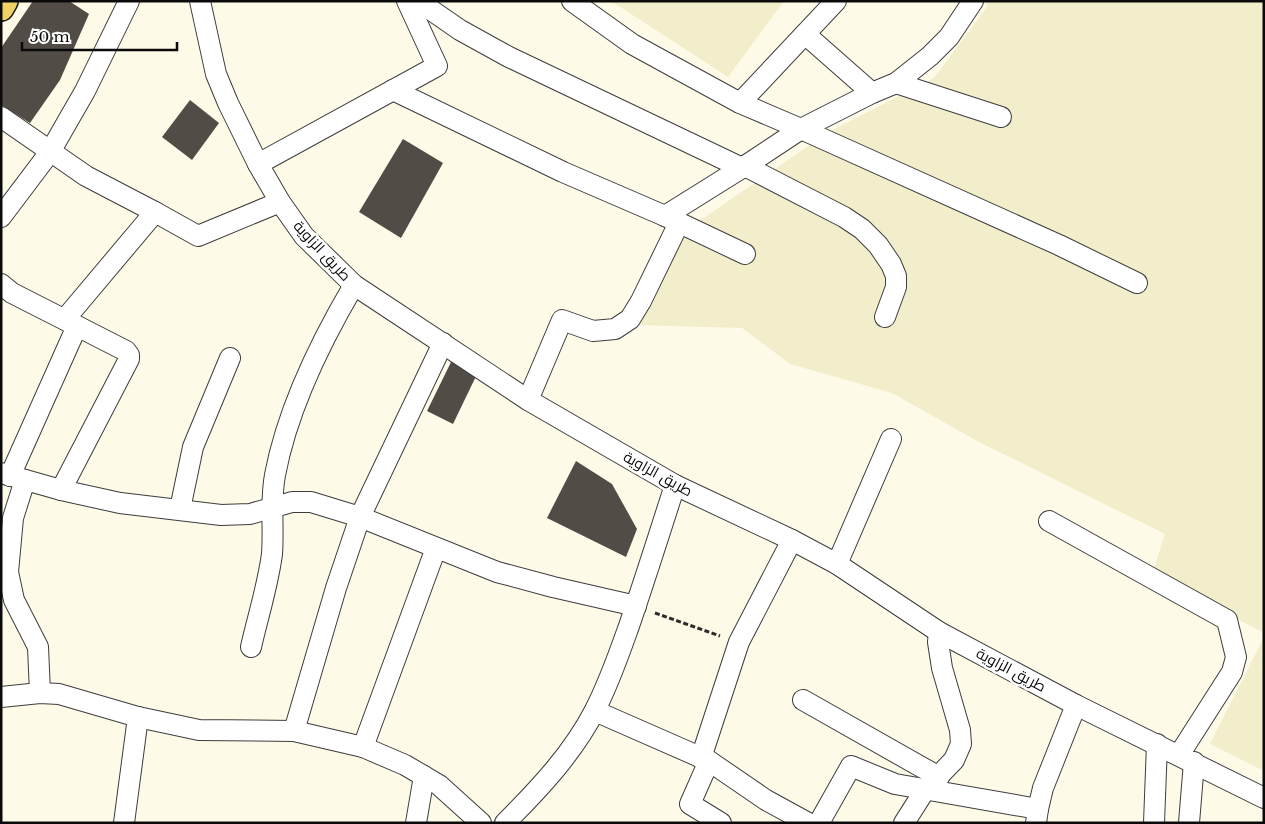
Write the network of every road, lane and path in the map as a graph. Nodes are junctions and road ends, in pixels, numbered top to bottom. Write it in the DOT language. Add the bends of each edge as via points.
graph roads {
  1 [pos="5,1"];
  2 [pos="200,1"];
  3 [pos="407,1"];
  4 [pos="418,1"];
  5 [pos="572,1"];
  6 [pos="836,1"];
  7 [pos="973,1"];
  8 [pos="123,4"];
  9 [pos="1,8"];
  10 [pos="806,34"];
  11 [pos="896,83"];
  12 [pos="393,90"];
  13 [pos="872,93"];
  14 [pos="740,103"];
  15 [pos="1,117"];
  16 [pos="1001,117"];
  17 [pos="801,129"];
  18 [pos="50,152"];
  19 [pos="258,164"];
  20 [pos="744,167"];
  21 [pos="280,202"];
  22 [pos="155,212"];
  23 [pos="1,217"];
  24 [pos="672,220"];
  25 [pos="745,254"];
  26 [pos="1137,283"];
  27 [pos="1,284"];
  28 [pos="354,286"];
  29 [pos="884,318"];
  30 [pos="71,322"];
  31 [pos="443,344"];
  32 [pos="230,358"];
  33 [pos="528,400"];
  34 [pos="891,439"];
  35 [pos="12,476"];
  36 [pos="675,485"];
  37 [pos="61,490"];
  38 [pos="180,509"];
  39 [pos="271,509"];
  40 [pos="360,517"];
  41 [pos="1048,521"];
  42 [pos="792,540"];
  43 [pos="436,548"];
  44 [pos="837,564"];
  45 [pos="636,606"];
  46 [pos="939,632"];
  47 [pos="739,642"];
  48 [pos="250,647"];
  49 [pos="40,694"];
  50 [pos="1,697"];
  51 [pos="803,700"];
  52 [pos="1076,705"];
  53 [pos="594,711"];
  54 [pos="138,717"];
  55 [pos="294,731"];
  56 [pos="1157,744"];
  57 [pos="364,747"];
  58 [pos="1186,758"];
  59 [pos="705,759"];
  60 [pos="424,776"];
  61 [pos="932,784"];
  62 [pos="1264,798"];
  63 [pos="1037,816"];
  64 [pos="124,823"];
  65 [pos="416,823"];
  66 [pos="481,823"];
  67 [pos="506,823"];
  68 [pos="721,823"];
  69 [pos="808,823"];
  70 [pos="820,823"];
  71 [pos="904,823"];
  72 [pos="1154,823"];
  73 [pos="1189,823"];
  1 -- 9 [label="main road"];
  2 -- 19 [label="street, طريق الزاوية" via="216,74"];
  3 -- 12 [label="street" via="437,66"];
  4 -- 20 [label="street" via="460,30 509,57"];
  5 -- 14 [label="street" via="632,44"];
  6 -- 10 [label="street"];
  7 -- 11 [label="street" via="949,37"];
  8 -- 18 [label="street" via="85,91"];
  10 -- 13 [label="street"];
  10 -- 14 [label="street"];
  11 -- 13 [label="street"];
  11 -- 16 [label="street"];
  12 -- 19 [label="street"];
  12 -- 24 [label="street" via="563,172"];
  13 -- 17 [label="street"];
  14 -- 17 [label="street"];
  15 -- 18 [label="street"];
  17 -- 20 [label="street"];
  17 -- 26 [label="street"];
  18 -- 22 [label="street" via="86,176"];
  18 -- 23 [label="street"];
  19 -- 21 [label="street, طريق الزاوية"];
  20 -- 24 [label="street"];
  20 -- 29 [label="street" via="844,217 878,245 896,276 896,287"];
  21 -- 22 [label="street" via="198,236"];
  21 -- 28 [label="street, طريق الزاوية" via="304,236"];
  22 -- 30 [label="street"];
  24 -- 25 [label="street"];
  24 -- 33 [label="street" via="641,301 630,319 615,329 593,331 562,320"];
  27 -- 30 [label="street" via="12,293"];
  28 -- 31 [label="street, طريق الزاوية"];
  28 -- 39 [label="street" via="328,330 292,416 278,462"];
  30 -- 35 [label="street"];
  30 -- 37 [label="street" via="126,351 129,359"];
  31 -- 33 [label="street, طريق الزاوية"];
  31 -- 40 [label="street"];
  32 -- 38 [label="street" via="194,447"];
  33 -- 36 [label="street, طريق الزاوية"];
  34 -- 44 [label="street"];
  35 -- 37 [label="street"];
  35 -- 49 [label="street" via="13,518 8,572 14,600 38,647"];
  36 -- 42 [label="street, طريق الزاوية"];
  36 -- 45 [label="street"];
  37 -- 38 [label="street" via="120,503"];
  38 -- 39 [label="street" via="221,515"];
  39 -- 40 [label="street" via="292,502 311,502"];
  39 -- 48 [label="street" via="272,556"];
  40 -- 43 [label="street"];
  40 -- 55 [label="street"];
  41 -- 58 [label="street" via="1227,620 1236,657 1232,672"];
  42 -- 44 [label="street, طريق الزاوية"];
  42 -- 47 [label="street"];
  43 -- 45 [label="street" via="497,572"];
  43 -- 57 [label="street"];
  44 -- 46 [label="street, طريق الزاوية"];
  45 -- 47 [label="path"];
  45 -- 53 [label="street" via="611,678"];
  46 -- 52 [label="street, طريق الزاوية"];
  46 -- 61 [label="street" via="942,668 961,744 954,760"];
  47 -- 59 [label="street"];
  49 -- 50 [label="street"];
  49 -- 54 [label="street" via="59,694"];
  51 -- 61 [label="street"];
  52 -- 56 [label="street, طريق الزاوية"];
  52 -- 63 [label="street" via="1044,788"];
  53 -- 59 [label="street"];
  53 -- 67 [label="street" via="552,772"];
  54 -- 55 [label="street" via="199,730"];
  54 -- 64 [label="street"];
  55 -- 57 [label="street"];
  56 -- 58 [label="street, طريق الزاوية"];
  56 -- 72 [label="street"];
  57 -- 60 [label="street"];
  58 -- 62 [label="street, طريق الزاوية"];
  58 -- 73 [label="street"];
  59 -- 68 [label="street" via="690,804"];
  59 -- 69 [label="street" via="766,800"];
  60 -- 65 [label="street"];
  60 -- 66 [label="street" via="453,796"];
  61 -- 63 [label="street"];
  61 -- 70 [label="street" via="895,784 851,766"];
  61 -- 71 [label="street"];
}
